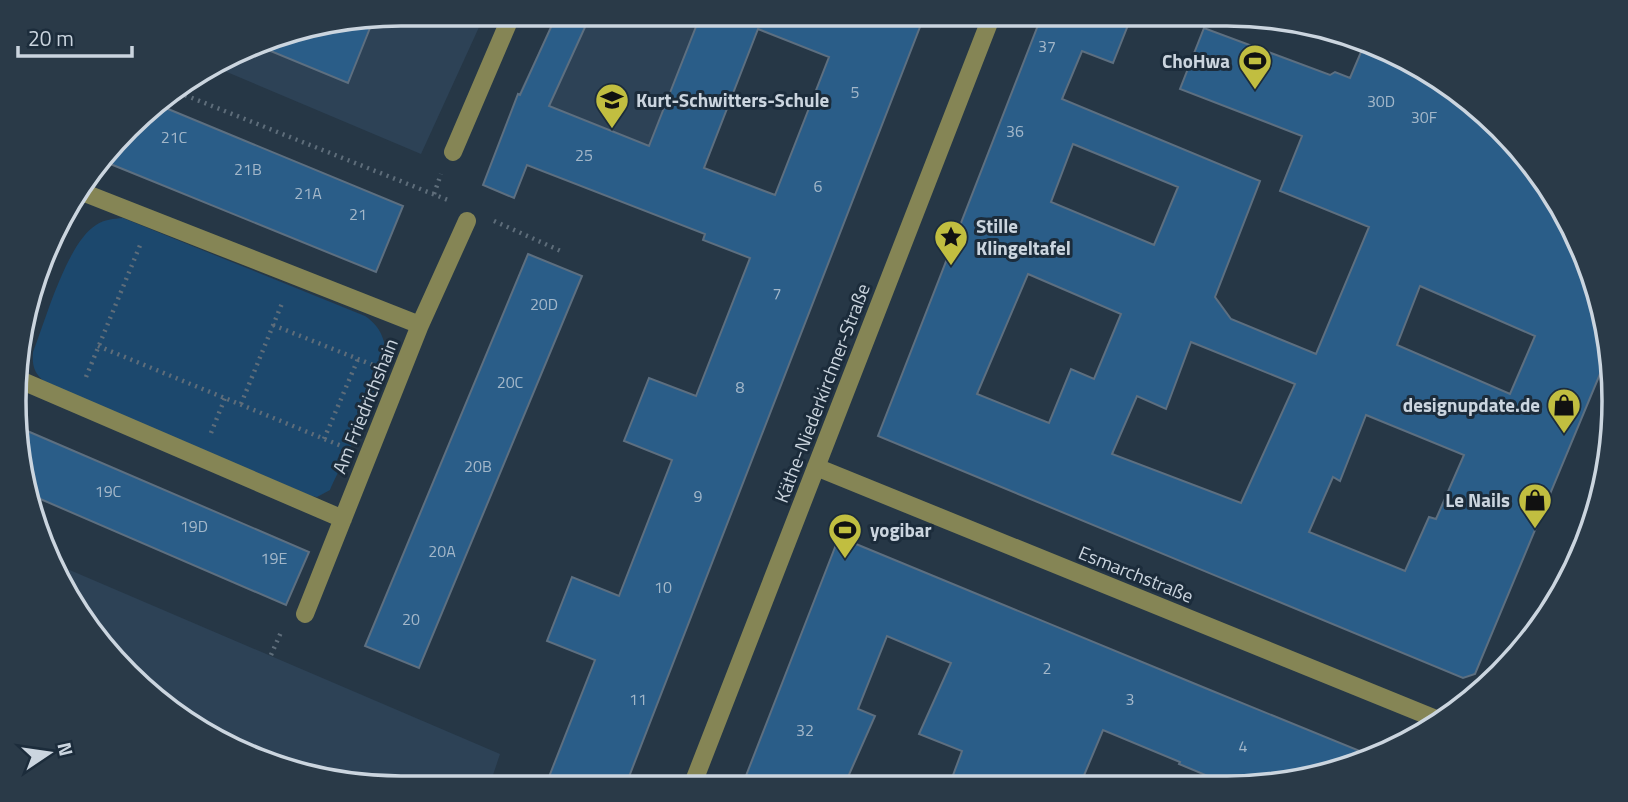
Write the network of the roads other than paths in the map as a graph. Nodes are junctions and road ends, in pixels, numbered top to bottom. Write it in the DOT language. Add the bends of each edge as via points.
graph roads {
  1 [pos="507,26"];
  2 [pos="988,26"];
  3 [pos="453,152"];
  4 [pos="88,194"];
  5 [pos="467,221"];
  6 [pos="420,325"];
  7 [pos="27,383"];
  8 [pos="816,467"];
  9 [pos="343,519"];
  10 [pos="305,614"];
  11 [pos="1430,716"];
  12 [pos="696,776"];
  1 -- 3 [label="street"];
  2 -- 8 [label="street, Käthe-Niederkirchner-Straße"];
  4 -- 6 [label="street, Am Friedrichshain"];
  5 -- 6 [label="street"];
  6 -- 9 [label="street, Am Friedrichshain"];
  7 -- 9 [label="street"];
  8 -- 11 [label="street, Esmarchstraße"];
  8 -- 12 [label="street, Käthe-Niederkirchner-Straße"];
  9 -- 10 [label="street, Am Friedrichshain"];
}
